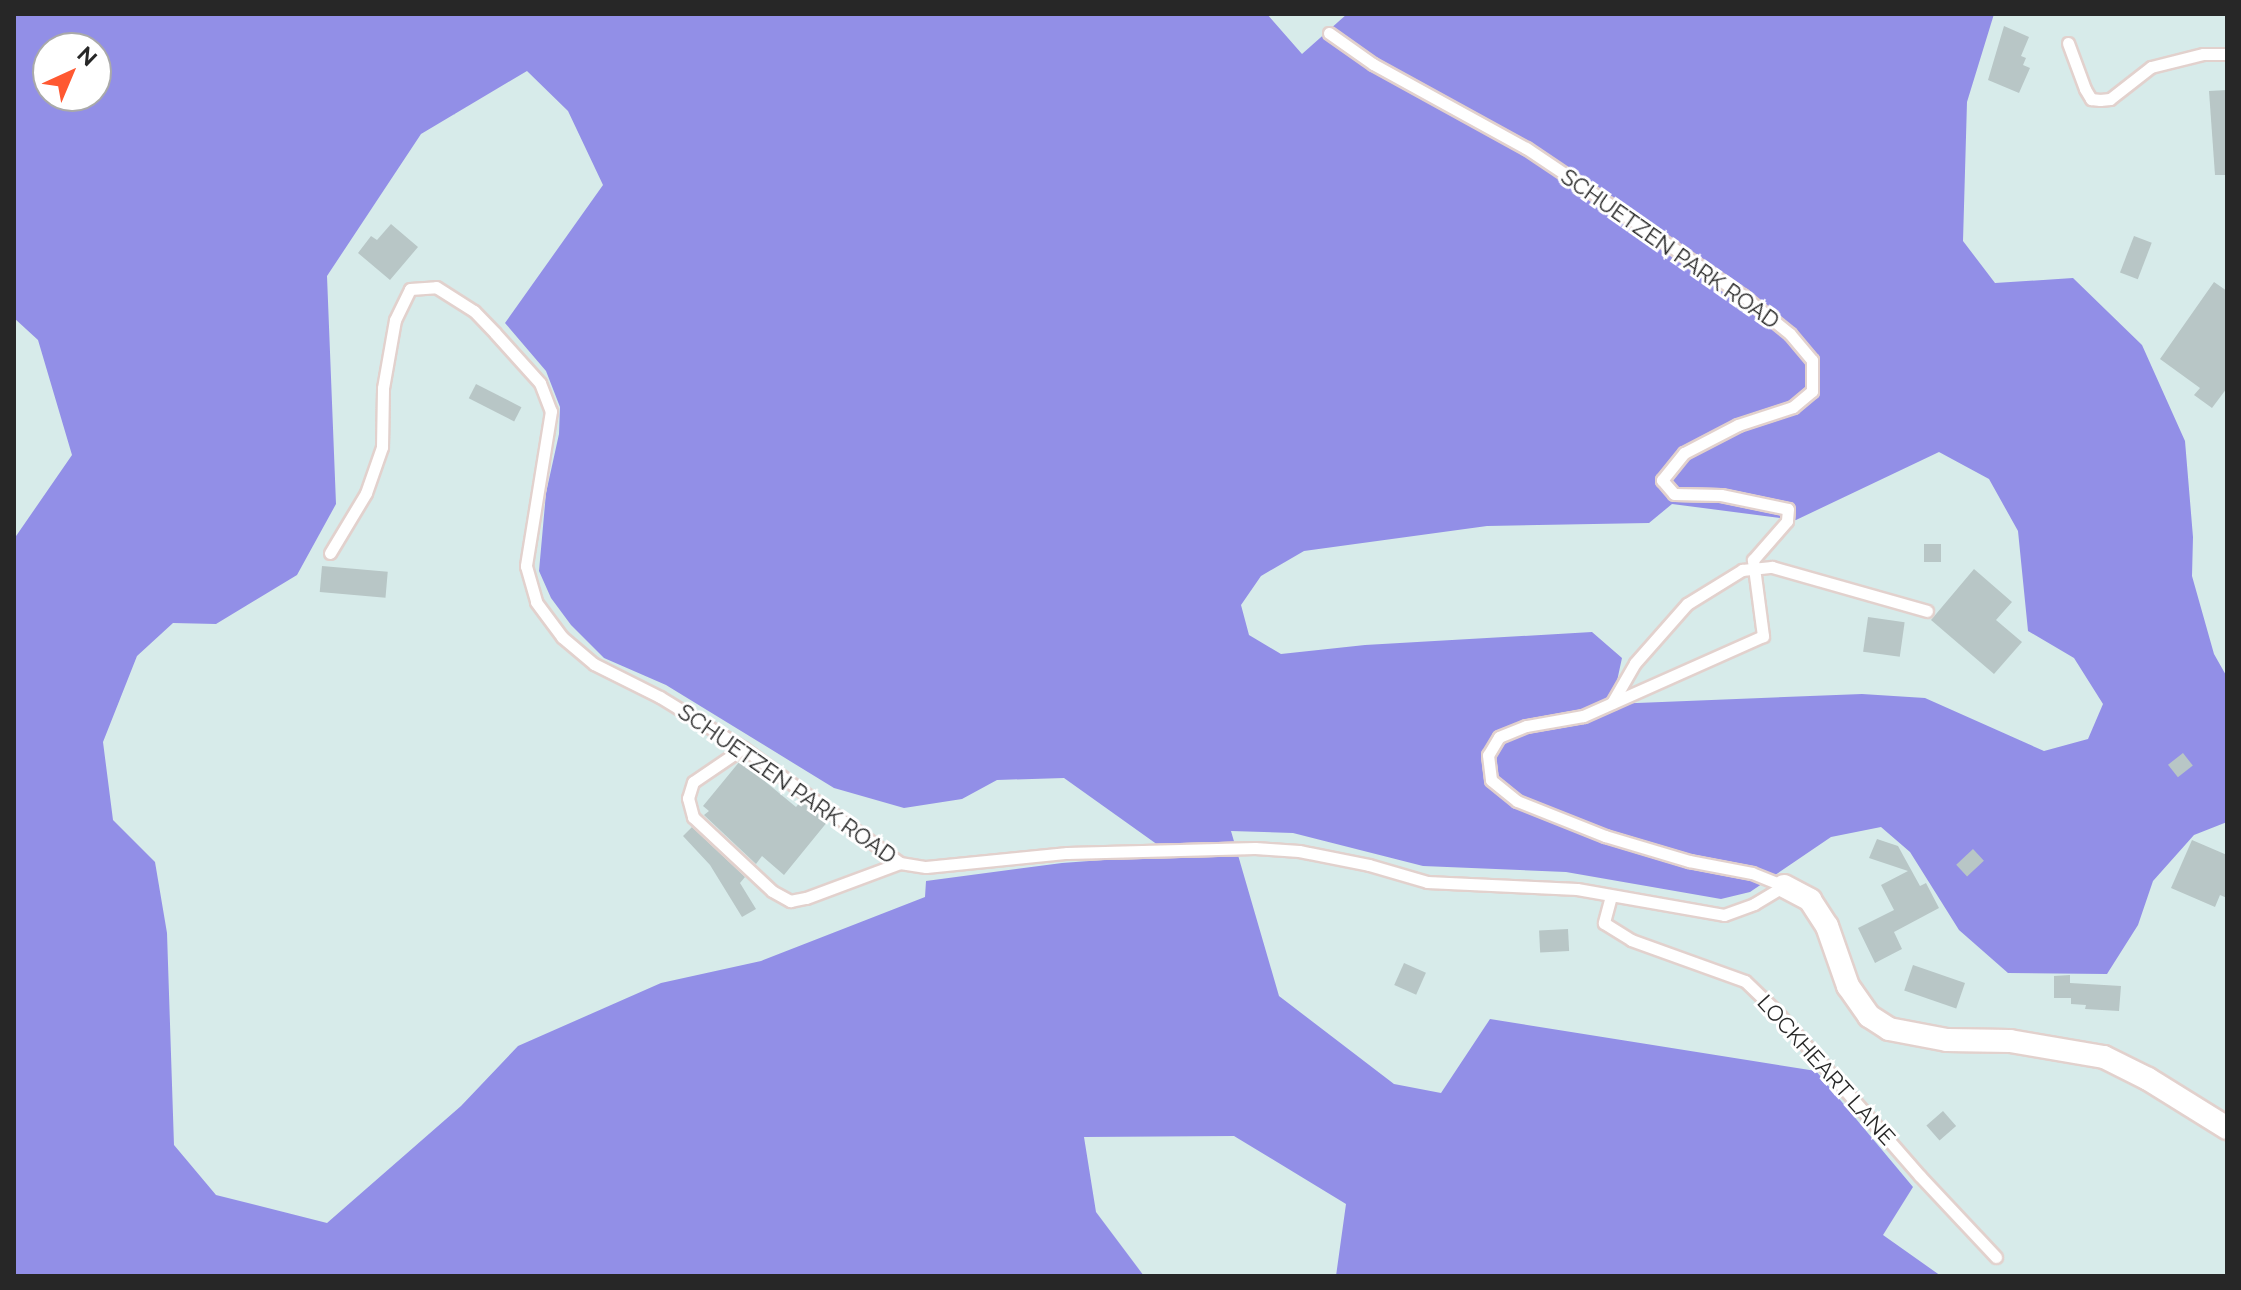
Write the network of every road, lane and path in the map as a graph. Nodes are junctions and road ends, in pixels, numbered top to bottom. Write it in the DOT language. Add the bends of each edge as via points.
graph roads {
  1 [pos="1329,33"];
  2 [pos="2068,43"];
  3 [pos="2227,54"];
  4 [pos="330,553"];
  5 [pos="1753,568"];
  6 [pos="1927,611"];
  7 [pos="1612,704"];
  8 [pos="743,748"];
  9 [pos="900,863"];
  10 [pos="1784,886"];
  11 [pos="1611,896"];
  12 [pos="2227,1128"];
  13 [pos="1996,1257"];
  1 -- 5 [label="lane, SCHUETZEN PARK ROAD" via="1587,189 1742,295 1790,334 1812,360 1812,391 1793,407 1738,425 1684,453 1662,480 1674,494 1721,495 1788,509 1787,521 1760,549"];
  2 -- 3 [label="lane" via="2085,89 2091,99 2100,100 2110,99 2151,67 2203,54"];
  4 -- 8 [label="lane, SCHUETZEN PARK ROAD" via="366,493 382,447 383,388 395,320 410,289 436,287 474,311 495,333 540,383 551,411 526,566 536,602 562,637 594,664"];
  5 -- 6 [label="lane" via="1772,567"];
  5 -- 7 [label="lane" via="1687,604 1635,663"];
  5 -- 7 [label="lane" via="1763,636"];
  7 -- 10 [label="lane" via="1499,737 1488,755 1491,780 1517,801 1581,827"];
  8 -- 9 [label="lane, SCHUETZEN PARK ROAD"];
  8 -- 9 [label="lane" via="693,782 688,798 693,817 772,891 790,901 806,898"];
  9 -- 11 [label="lane, SCHUETZEN PARK ROAD" via="926,867 1067,853 1255,848 1341,860 1427,882 1577,889"];
  10 -- 11 [label="lane, SCHUETZEN PARK ROAD" via="1724,915"];
  10 -- 12 [label="street" via="1810,900 1827,926 1848,986 1869,1016 1889,1029 1947,1040 2023,1042 2104,1057"];
  11 -- 13 [label="lane, LOCKHEART LANE" via="1604,923 1631,940 1745,981"];
}
